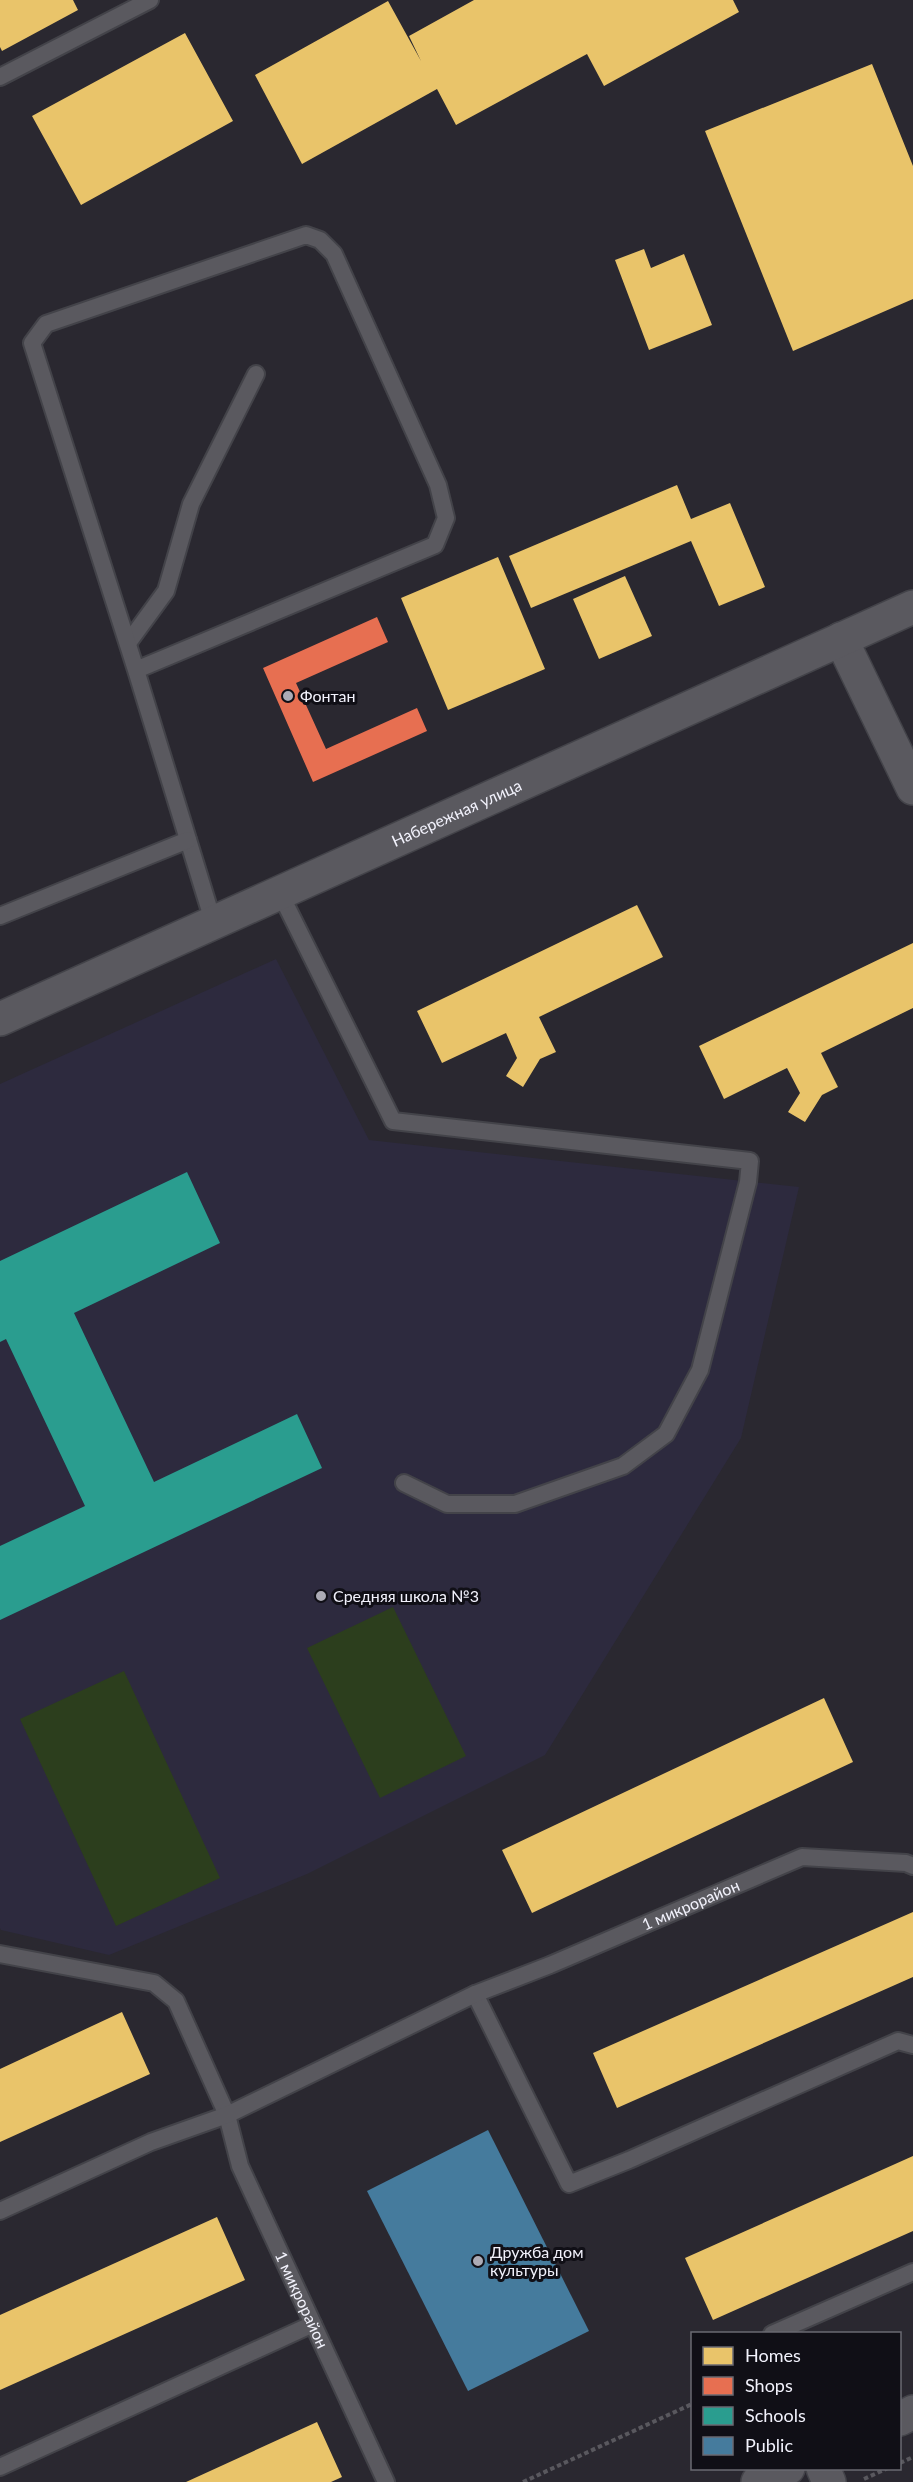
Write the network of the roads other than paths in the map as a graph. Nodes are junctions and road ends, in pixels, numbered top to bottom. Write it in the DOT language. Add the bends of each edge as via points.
graph roads {
  1 [pos="150,0"];
  2 [pos="124,6"];
  3 [pos="0,77"];
  4 [pos="256,374"];
  5 [pos="913,607"];
  6 [pos="841,639"];
  7 [pos="128,643"];
  8 [pos="136,670"];
  9 [pos="913,788"];
  10 [pos="188,840"];
  11 [pos="279,891"];
  12 [pos="0,916"];
  13 [pos="213,921"];
  14 [pos="0,1019"];
  15 [pos="404,1483"];
  16 [pos="913,1866"];
  17 [pos="0,1954"];
  18 [pos="475,1994"];
  19 [pos="913,2045"];
  20 [pos="227,2115"];
  21 [pos="0,2211"];
  22 [pos="913,2272"];
  23 [pos="313,2324"];
  24 [pos="777,2332"];
  25 [pos="0,2467"];
  26 [pos="786,2470"];
  27 [pos="386,2482"];
  28 [pos="758,2482"];
  1 -- 2 [label="lane"];
  2 -- 3 [label="lane"];
  4 -- 7 [label="lane" via="191,504 166,591"];
  5 -- 6 [label="street, Набережная улица"];
  6 -- 9 [label="street"];
  6 -- 11 [label="street, Набережная улица"];
  7 -- 8 [label="lane"];
  7 -- 8 [label="lane" via="32,344 46,324 306,235 320,240 334,254 438,485 446,518 435,545"];
  8 -- 10 [label="lane"];
  10 -- 12 [label="lane"];
  10 -- 13 [label="lane"];
  11 -- 13 [label="street, Набережная улица"];
  11 -- 15 [label="lane" via="393,1121 750,1161 700,1370 666,1434 623,1466 514,1504 447,1504"];
  13 -- 14 [label="street, Набережная улица"];
  16 -- 18 [label="lane, 1 микрорайон" via="802,1857"];
  17 -- 20 [label="lane, 1 микрорайон" via="154,1983 176,2001"];
  18 -- 19 [label="lane" via="569,2184 898,2041"];
  18 -- 20 [label="lane, 1 микрорайон"];
  20 -- 21 [label="lane, 1 микрорайон" via="151,2142"];
  20 -- 23 [label="lane, 1 микрорайон" via="240,2166"];
  22 -- 24 [label="lane"];
  23 -- 25 [label="lane"];
  23 -- 27 [label="lane, 1 микрорайон"];
  26 -- 28 [label="street"];
}
